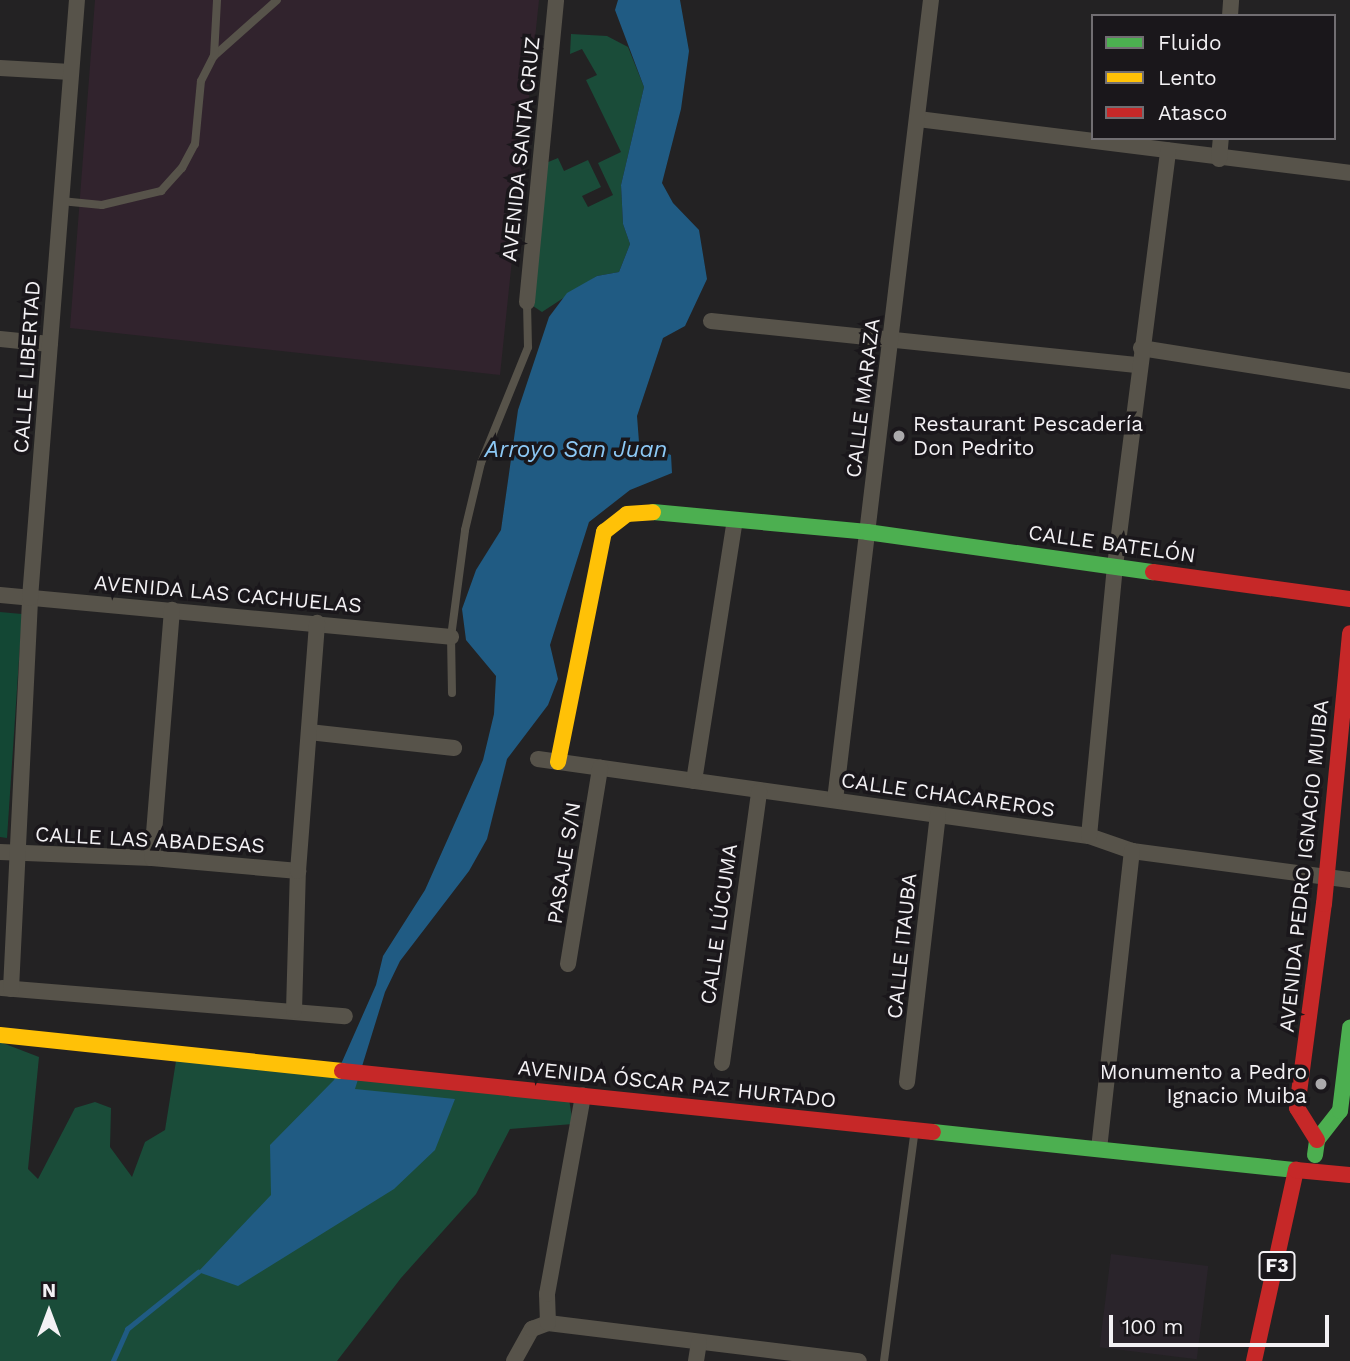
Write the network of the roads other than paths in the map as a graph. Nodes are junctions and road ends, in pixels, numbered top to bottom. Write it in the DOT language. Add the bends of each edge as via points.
graph roads {
  1 [pos="78,0"];
  2 [pos="217,0"];
  3 [pos="277,0"];
  4 [pos="556,0"];
  5 [pos="930,0"];
  6 [pos="214,56"];
  7 [pos="0,68"];
  8 [pos="71,72"];
  9 [pos="918,119"];
  10 [pos="1221,140"];
  11 [pos="1168,150"];
  12 [pos="1219,159"];
  13 [pos="1350,173"];
  14 [pos="61,201"];
  15 [pos="527,302"];
  16 [pos="711,321"];
  17 [pos="891,337"];
  18 [pos="0,339"];
  19 [pos="50,344"];
  20 [pos="1141,348"];
  21 [pos="1139,365"];
  22 [pos="1350,381"];
  23 [pos="735,520"];
  24 [pos="867,532"];
  25 [pos="1115,566"];
  26 [pos="0,595"];
  27 [pos="30,598"];
  28 [pos="1350,598"];
  29 [pos="172,610"];
  30 [pos="317,623"];
  31 [pos="1350,634"];
  32 [pos="451,637"];
  33 [pos="452,693"];
  34 [pos="309,732"];
  35 [pos="454,748"];
  36 [pos="538,759"];
  37 [pos="558,762"];
  38 [pos="600,768"];
  39 [pos="694,781"];
  40 [pos="759,792"];
  41 [pos="835,800"];
  42 [pos="938,815"];
  43 [pos="1089,836"];
  44 [pos="1132,851"];
  45 [pos="8,853"];
  46 [pos="152,858"];
  47 [pos="299,871"];
  48 [pos="1323,875"];
  49 [pos="1350,880"];
  50 [pos="568,964"];
  51 [pos="5,988"];
  52 [pos="295,1011"];
  53 [pos="345,1016"];
  54 [pos="1350,1028"];
  55 [pos="0,1035"];
  56 [pos="722,1063"];
  57 [pos="908,1082"];
  58 [pos="583,1096"];
  59 [pos="914,1129"];
  60 [pos="1317,1140"];
  61 [pos="1099,1149"];
  62 [pos="1304,1170"];
  63 [pos="1350,1175"];
  64 [pos="548,1323"];
  65 [pos="699,1342"];
  66 [pos="514,1361"];
  67 [pos="696,1361"];
  68 [pos="859,1361"];
  69 [pos="884,1361"];
  70 [pos="1254,1361"];
  1 -- 8 [label="street, CALLE LIBERTAD"];
  2 -- 6 [label="lane"];
  3 -- 6 [label="lane"];
  4 -- 15 [label="street, AVENIDA SANTA CRUZ"];
  5 -- 9 [label="street, CALLE MARAZA"];
  6 -- 14 [label="lane" via="201,81 195,144 161,191 102,205"];
  7 -- 8 [label="street"];
  8 -- 14 [label="street, CALLE LIBERTAD"];
  9 -- 11 [label="street"];
  9 -- 17 [label="street, CALLE MARAZA"];
  10 -- 12 [label="street"];
  11 -- 12 [label="street"];
  11 -- 20 [label="street"];
  12 -- 13 [label="street"];
  14 -- 19 [label="street, CALLE LIBERTAD"];
  15 -- 32 [label="lane" via="528,347 481,464 465,530"];
  16 -- 17 [label="street"];
  17 -- 21 [label="street"];
  17 -- 24 [label="street, CALLE MARAZA"];
  18 -- 19 [label="street"];
  19 -- 27 [label="street, CALLE LIBERTAD"];
  20 -- 21 [label="street"];
  20 -- 22 [label="street"];
  21 -- 25 [label="street"];
  23 -- 24 [label="main road, CALLE BATELÓN"];
  23 -- 37 [label="main road, CALLE BATELÓN" via="657,512 627,514 604,531"];
  23 -- 39 [label="street"];
  24 -- 25 [label="main road, CALLE BATELÓN"];
  24 -- 41 [label="street, CALLE MARAZA"];
  25 -- 28 [label="main road, CALLE BATELÓN"];
  25 -- 43 [label="street"];
  26 -- 27 [label="street, AVENIDA LAS CACHUELAS"];
  27 -- 29 [label="street, AVENIDA LAS CACHUELAS"];
  27 -- 45 [label="street, CALLE LIBERTAD"];
  29 -- 30 [label="street, AVENIDA LAS CACHUELAS"];
  29 -- 46 [label="street"];
  30 -- 32 [label="street, AVENIDA LAS CACHUELAS"];
  30 -- 34 [label="street"];
  31 -- 48 [label="main road, AVENIDA PEDRO IGNACIO MUIBA"];
  32 -- 33 [label="lane"];
  34 -- 35 [label="street"];
  34 -- 47 [label="street"];
  36 -- 37 [label="street, CALLE CHACAREROS"];
  37 -- 38 [label="street, CALLE CHACAREROS"];
  38 -- 39 [label="street, CALLE CHACAREROS"];
  38 -- 50 [label="street, PASAJE S/N"];
  39 -- 40 [label="street, CALLE CHACAREROS"];
  40 -- 41 [label="street, CALLE CHACAREROS"];
  40 -- 56 [label="street, CALLE LÚCUMA"];
  41 -- 42 [label="street, CALLE CHACAREROS"];
  42 -- 43 [label="street, CALLE CHACAREROS"];
  42 -- 57 [label="street, CALLE ITAUBA"];
  43 -- 44 [label="street, CALLE CHACAREROS"];
  44 -- 48 [label="street, CALLE CHACAREROS"];
  44 -- 61 [label="street"];
  45 -- 46 [label="street, CALLE LAS ABADESAS"];
  45 -- 51 [label="street, CALLE LIBERTAD"];
  46 -- 47 [label="street, CALLE LAS ABADESAS"];
  47 -- 52 [label="street"];
  48 -- 49 [label="street, CALLE CHACAREROS"];
  48 -- 60 [label="main road, AVENIDA PEDRO IGNACIO MUIBA" via="1324,904 1297,1108"];
  51 -- 52 [label="street"];
  52 -- 53 [label="street"];
  54 -- 60 [label="main road" via="1340,1111"];
  55 -- 58 [label="main road, AVENIDA ÓSCAR PAZ HURTADO"];
  58 -- 59 [label="main road, AVENIDA ÓSCAR PAZ HURTADO"];
  58 -- 64 [label="street" via="547,1294"];
  59 -- 61 [label="main road, AVENIDA ÓSCAR PAZ HURTADO"];
  59 -- 69 [label="lane"];
  60 -- 62 [label="main road"];
  61 -- 62 [label="main road, AVENIDA ÓSCAR PAZ HURTADO"];
  62 -- 63 [label="main road, AVENIDA ÓSCAR PAZ HURTADO"];
  62 -- 70 [label="main road, F3"];
  64 -- 65 [label="street"];
  64 -- 66 [label="street" via="532,1329"];
  65 -- 67 [label="street"];
  65 -- 68 [label="street"];
}
